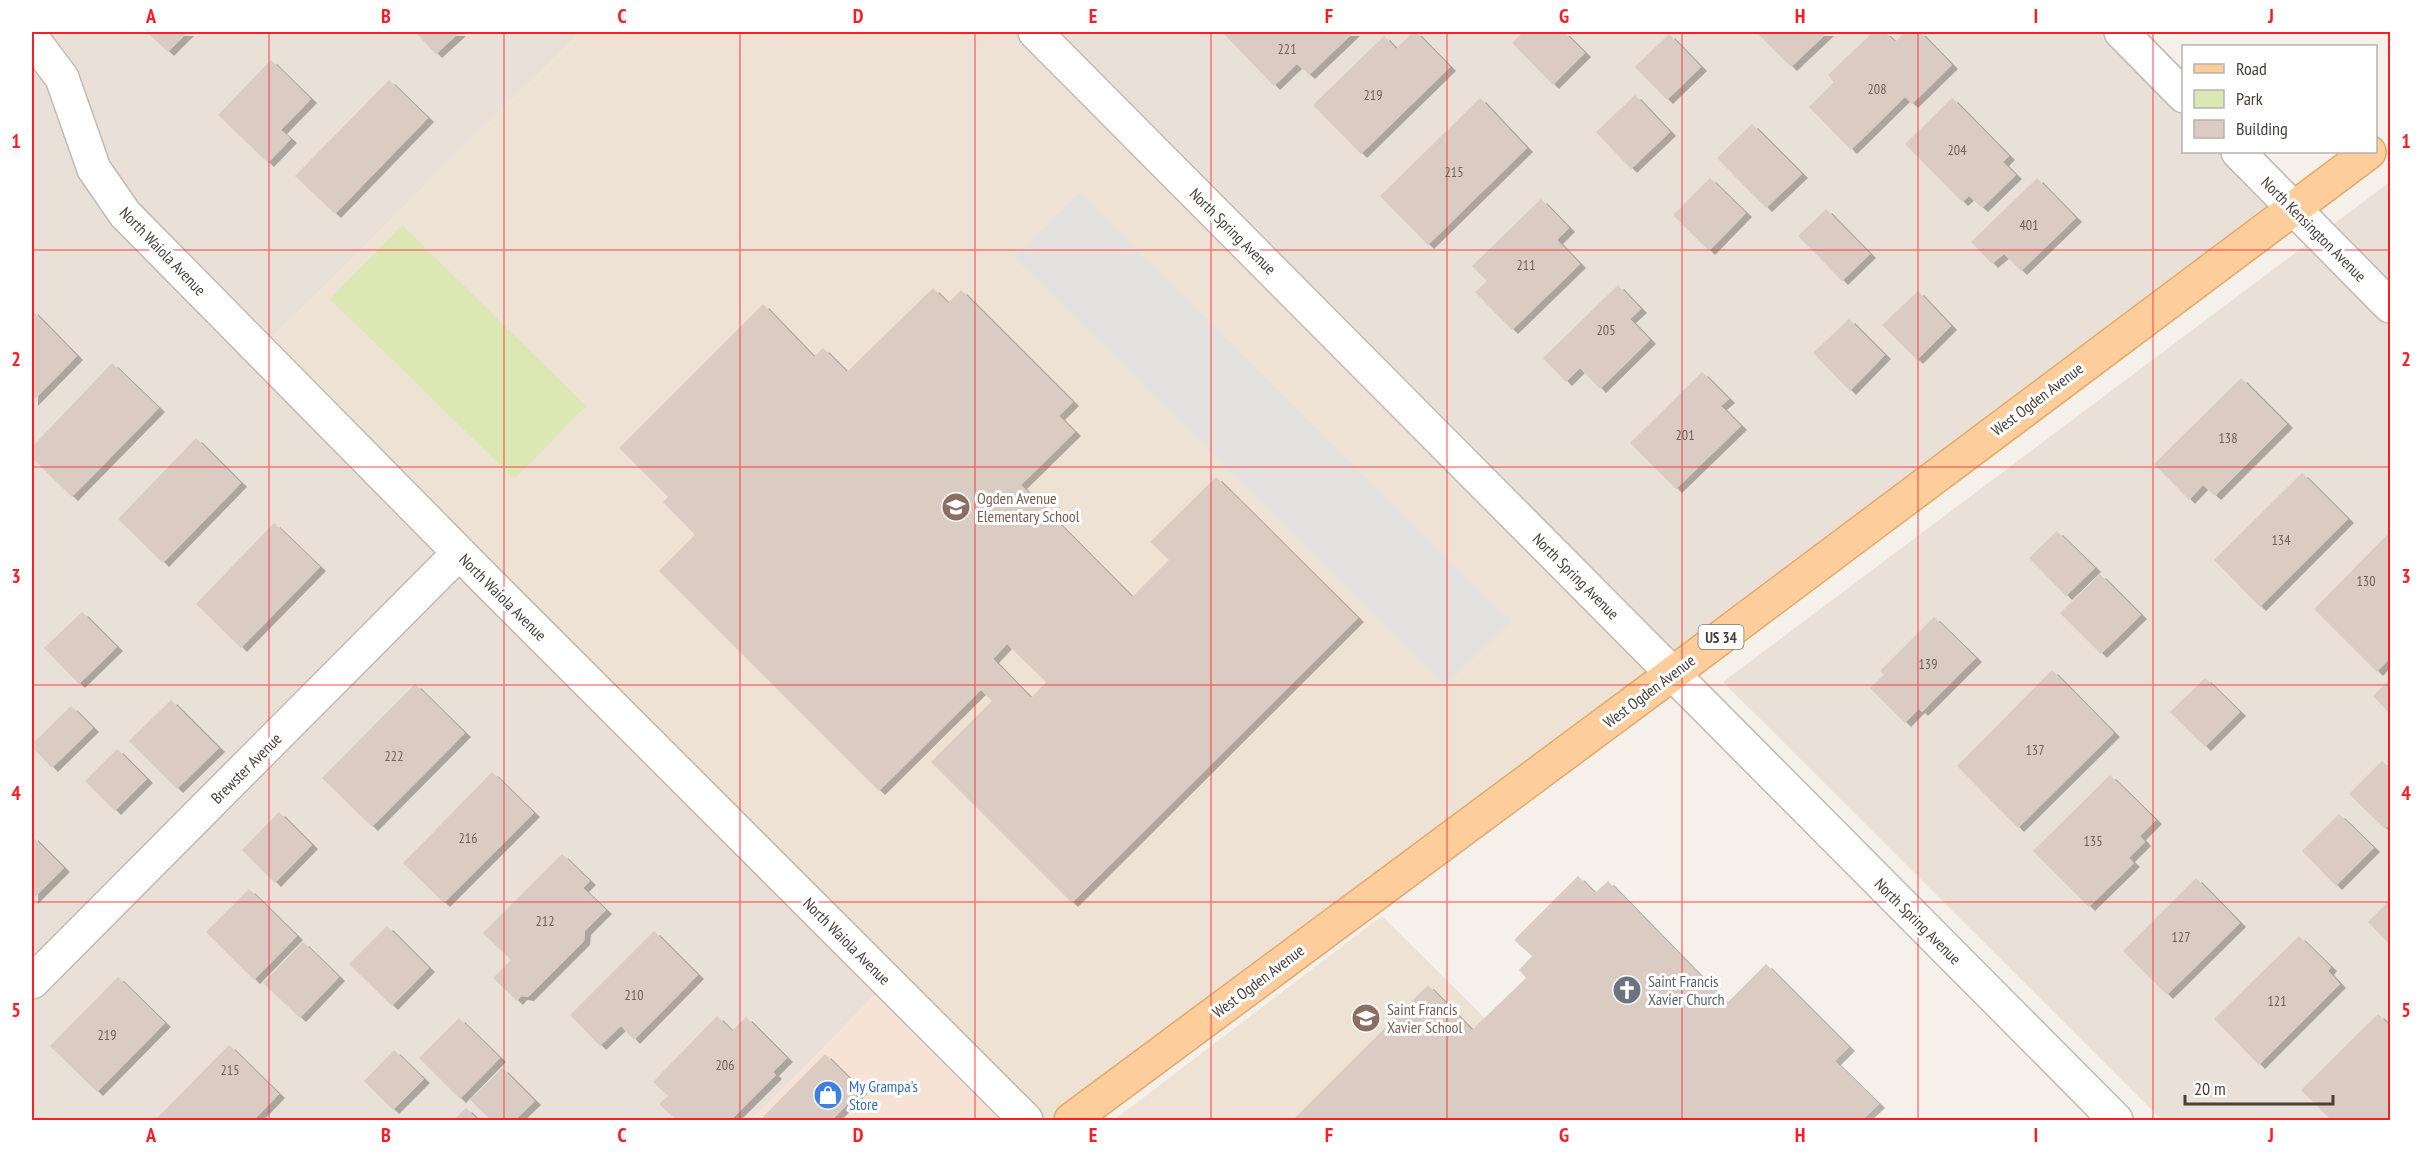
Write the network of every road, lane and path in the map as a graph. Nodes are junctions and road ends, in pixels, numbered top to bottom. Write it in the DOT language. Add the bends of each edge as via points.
graph roads {
  1 [pos="1035,32"];
  2 [pos="2121,32"];
  3 [pos="32,38"];
  4 [pos="2182,94"];
  5 [pos="2391,136"];
  6 [pos="2377,146"];
  7 [pos="2239,153"];
  8 [pos="2368,153"];
  9 [pos="2293,207"];
  10 [pos="2391,306"];
  11 [pos="459,553"];
  12 [pos="1672,674"];
  13 [pos="32,982"];
  14 [pos="1026,1120"];
  15 [pos="1071,1120"];
  16 [pos="2116,1120"];
  1 -- 12 [label="street, North Spring Avenue"];
  2 -- 4 [label="street"];
  3 -- 11 [label="street, North Waiola Avenue" via="62,78 94,169 125,214"];
  5 -- 6 [label="main road"];
  7 -- 9 [label="street, North Kensington Avenue"];
  8 -- 9 [label="main road, West Ogden Avenue / US 34"];
  9 -- 10 [label="street, North Kensington Avenue"];
  9 -- 12 [label="main road, West Ogden Avenue / US 34"];
  11 -- 13 [label="street, Brewster Avenue"];
  11 -- 14 [label="street, North Waiola Avenue"];
  12 -- 15 [label="main road, West Ogden Avenue / US 34"];
  12 -- 16 [label="street, North Spring Avenue"];
}
